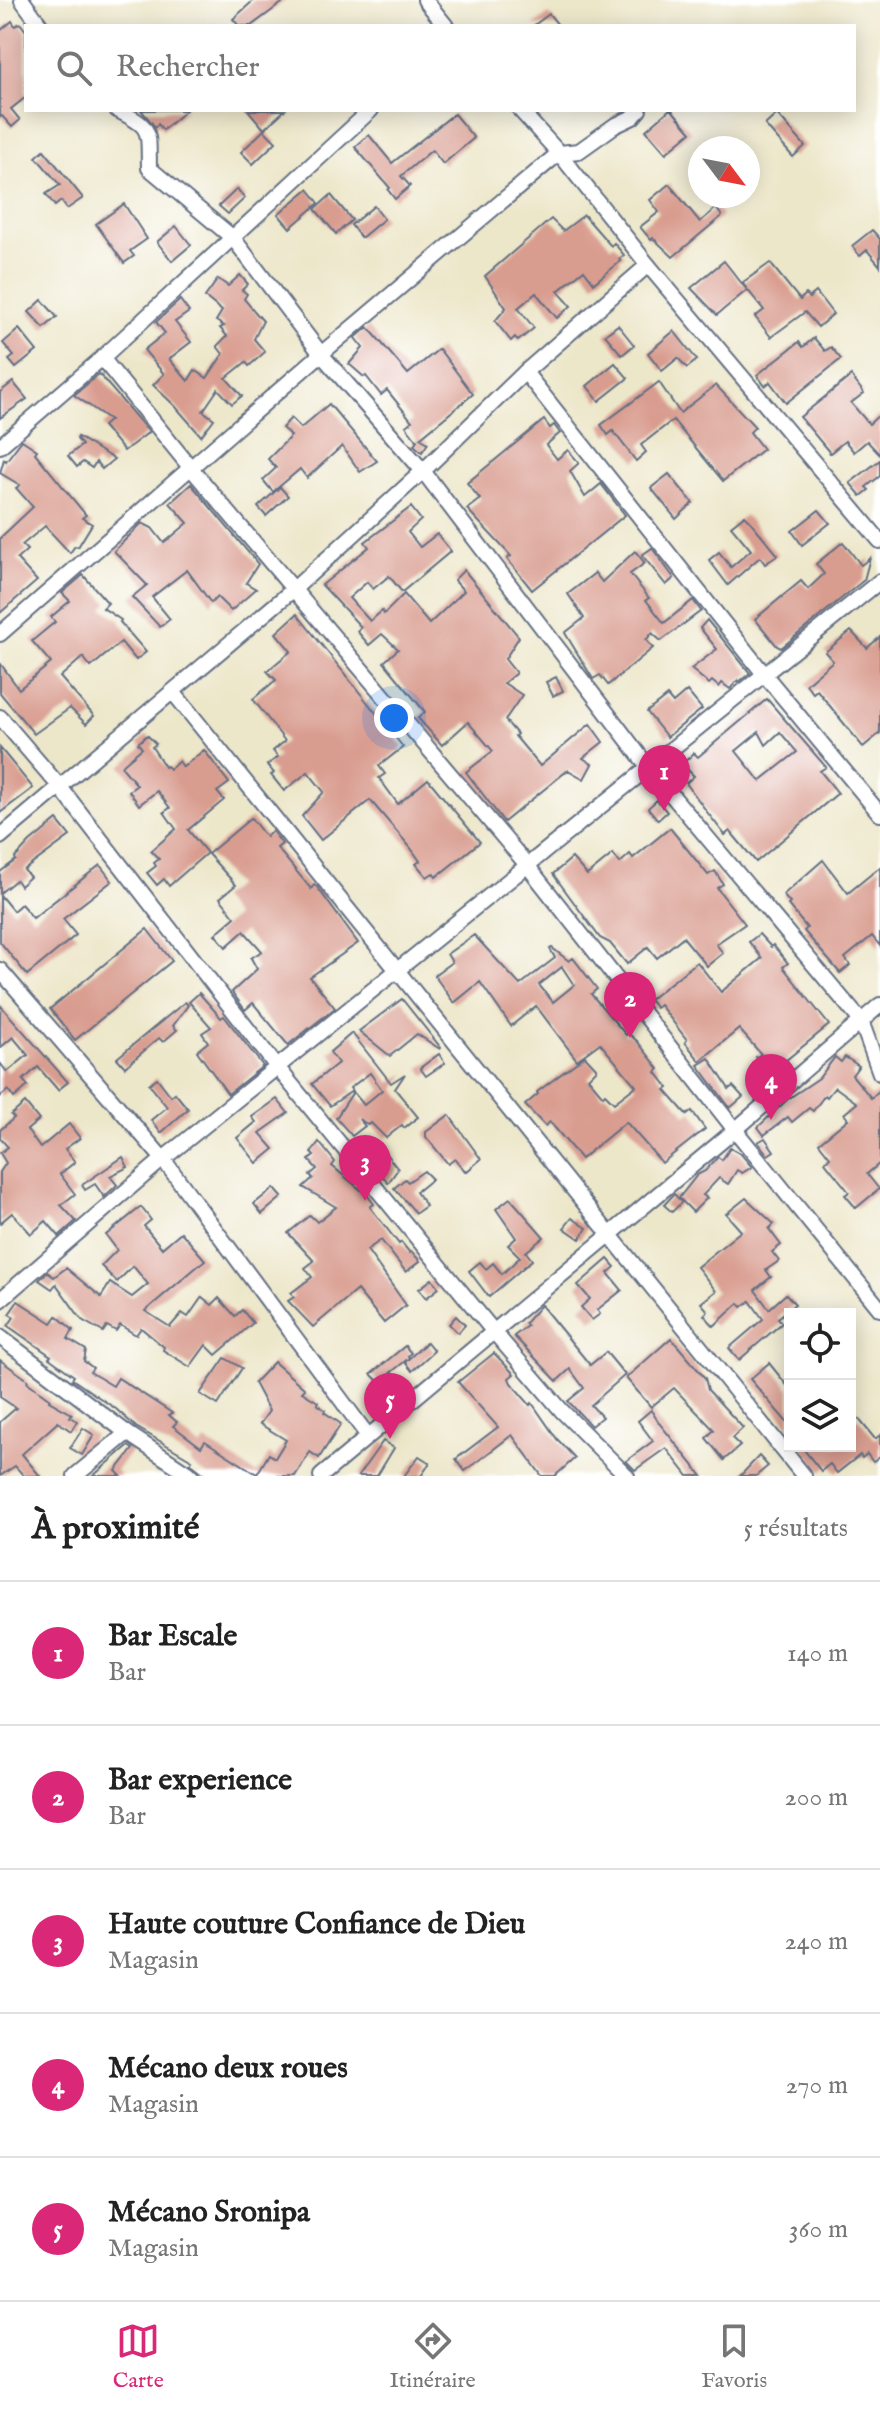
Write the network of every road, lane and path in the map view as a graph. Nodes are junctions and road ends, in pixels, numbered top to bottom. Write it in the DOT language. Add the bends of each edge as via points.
graph roads {
  1 [pos="22,0"];
  2 [pos="425,0"];
  3 [pos="40,24"];
  4 [pos="444,24"];
  5 [pos="122,112"];
  6 [pos="369,112"];
  7 [pos="522,112"];
  8 [pos="637,112"];
  9 [pos="559,153"];
  10 [pos="233,238"];
  11 [pos="648,265"];
  12 [pos="321,354"];
  13 [pos="102,358"];
  14 [pos="525,372"];
  15 [pos="0,446"];
  16 [pos="190,467"];
  17 [pos="423,471"];
  18 [pos="880,541"];
  19 [pos="880,581"];
  20 [pos="294,589"];
  21 [pos="0,634"];
  22 [pos="764,674"];
  23 [pos="173,692"];
  24 [pos="0,717"];
  25 [pos="649,768"];
  26 [pos="60,787"];
  27 [pos="880,814"];
  28 [pos="0,837"];
  29 [pos="527,865"];
  30 [pos="398,969"];
  31 [pos="0,970"];
  32 [pos="880,1005"];
  33 [pos="861,1021"];
  34 [pos="277,1067"];
  35 [pos="880,1073"];
  36 [pos="735,1130"];
  37 [pos="163,1159"];
  38 [pos="611,1234"];
  39 [pos="0,1300"];
  40 [pos="880,1309"];
  41 [pos="494,1332"];
  42 [pos="0,1337"];
  43 [pos="127,1433"];
  44 [pos="368,1436"];
  45 [pos="75,1476"];
  46 [pos="192,1476"];
  47 [pos="321,1476"];
  48 [pos="627,1476"];
  49 [pos="804,1476"];
  1 -- 3 [label="street"];
  2 -- 4 [label="street"];
  5 -- 10 [label="street" via="137,118 147,131 149,168"];
  6 -- 10 [label="street"];
  7 -- 9 [label="street"];
  8 -- 9 [label="street" via="579,151"];
  9 -- 11 [label="street"];
  9 -- 12 [label="street"];
  10 -- 12 [label="street"];
  10 -- 13 [label="street"];
  11 -- 14 [label="street"];
  11 -- 18 [label="street"];
  12 -- 16 [label="street"];
  12 -- 17 [label="street"];
  13 -- 15 [label="street"];
  13 -- 16 [label="street"];
  14 -- 17 [label="street"];
  14 -- 22 [label="street"];
  16 -- 20 [label="street"];
  16 -- 21 [label="street"];
  17 -- 20 [label="street"];
  17 -- 25 [label="street"];
  19 -- 22 [label="street"];
  20 -- 23 [label="street"];
  20 -- 29 [label="street"];
  22 -- 25 [label="street"];
  22 -- 27 [label="street"];
  23 -- 26 [label="street"];
  23 -- 30 [label="street"];
  24 -- 26 [label="street"];
  25 -- 29 [label="street"];
  25 -- 33 [label="street"];
  26 -- 28 [label="street"];
  26 -- 34 [label="street"];
  29 -- 30 [label="street"];
  29 -- 36 [label="street"];
  30 -- 34 [label="street"];
  30 -- 38 [label="street"];
  31 -- 37 [label="street"];
  32 -- 33 [label="street"];
  33 -- 35 [label="street"];
  33 -- 36 [label="street"];
  34 -- 37 [label="street"];
  34 -- 41 [label="street"];
  36 -- 38 [label="street"];
  36 -- 40 [label="street"];
  37 -- 39 [label="street"];
  37 -- 44 [label="street"];
  38 -- 41 [label="street"];
  38 -- 49 [label="street"];
  41 -- 44 [label="street"];
  41 -- 48 [label="street"];
  42 -- 43 [label="street"];
  43 -- 45 [label="street"];
  43 -- 46 [label="street"];
  44 -- 47 [label="street"];
}
